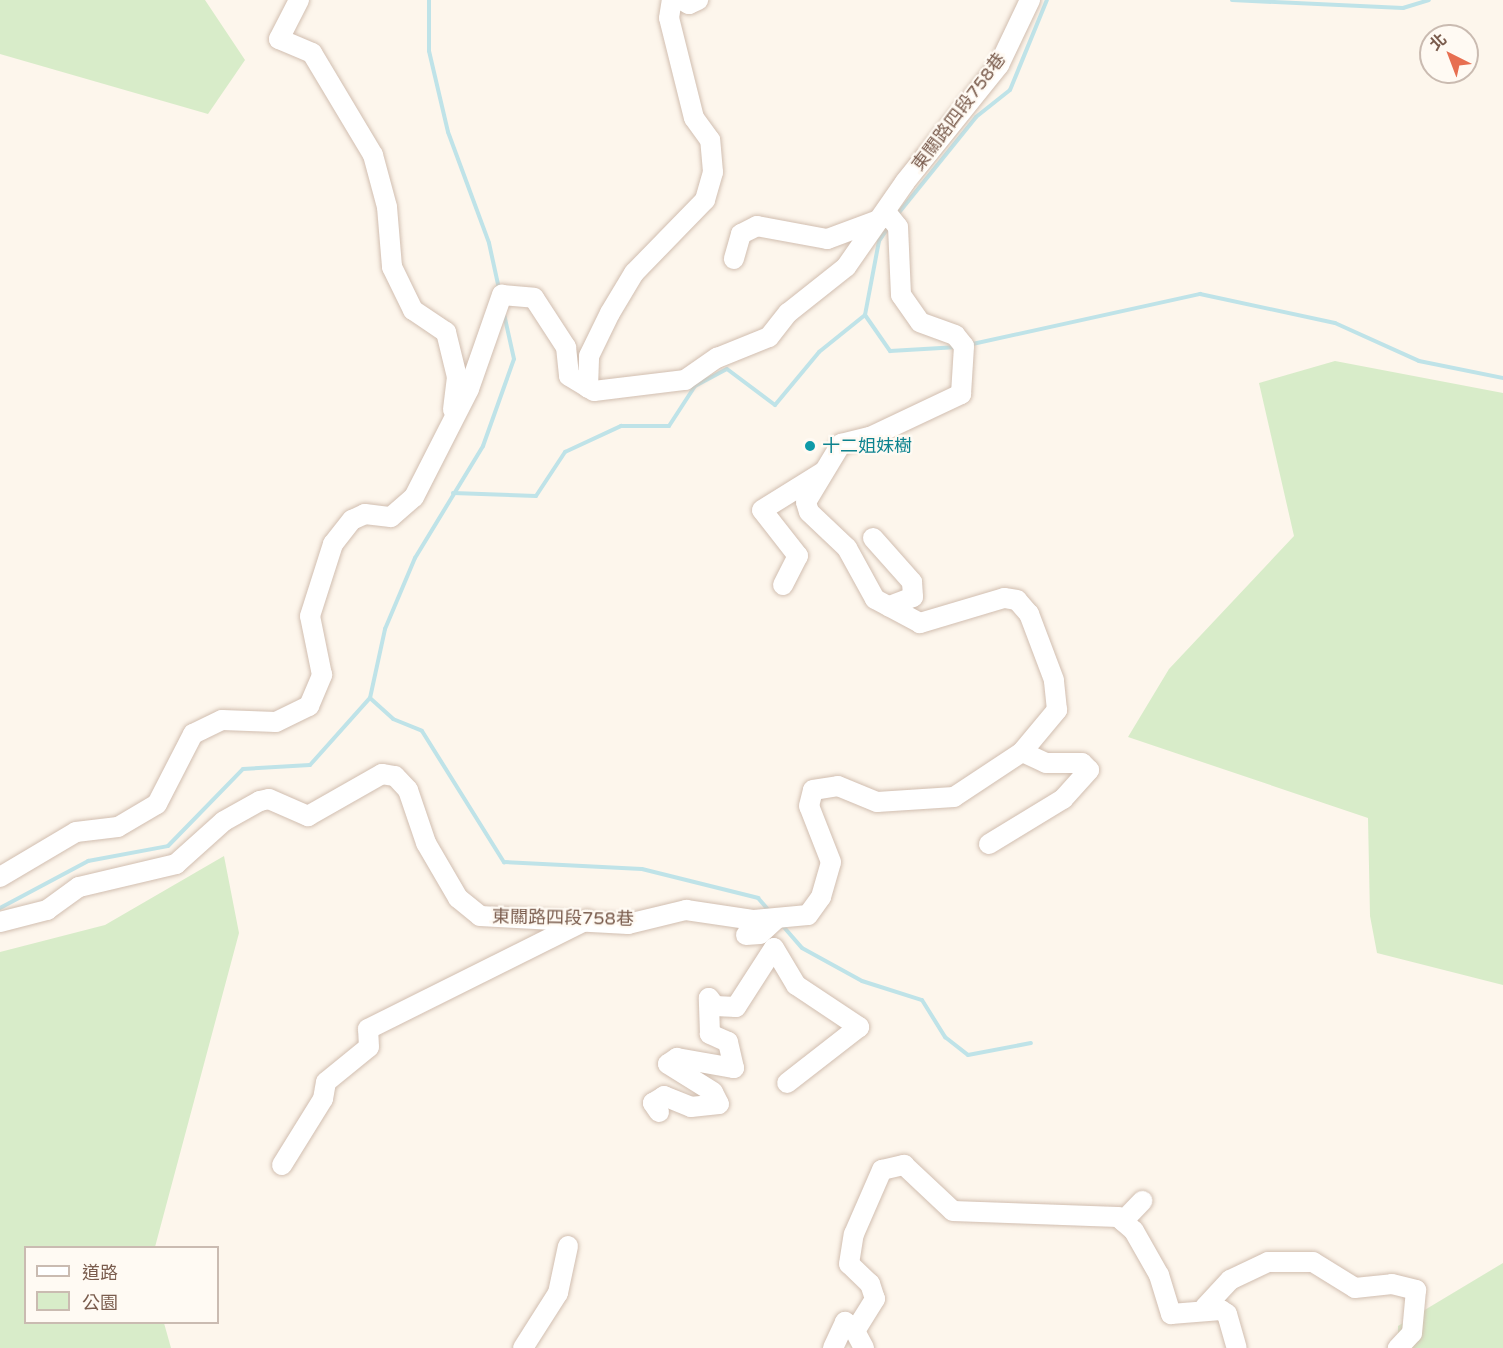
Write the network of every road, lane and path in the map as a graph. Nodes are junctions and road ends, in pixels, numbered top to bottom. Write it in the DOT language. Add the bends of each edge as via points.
graph roads {
  1 [pos="299,0"];
  2 [pos="672,0"];
  3 [pos="682,0"];
  4 [pos="698,0"];
  5 [pos="1030,0"];
  6 [pos="879,218"];
  7 [pos="734,259"];
  8 [pos="588,388"];
  9 [pos="451,425"];
  10 [pos="825,470"];
  11 [pos="873,538"];
  12 [pos="783,585"];
  13 [pos="888,606"];
  14 [pos="1022,752"];
  15 [pos="989,844"];
  16 [pos="0,877"];
  17 [pos="777,918"];
  18 [pos="587,920"];
  19 [pos="0,922"];
  20 [pos="747,934"];
  21 [pos="774,948"];
  22 [pos="787,1083"];
  23 [pos="659,1112"];
  24 [pos="282,1165"];
  25 [pos="1142,1201"];
  26 [pos="1123,1221"];
  27 [pos="568,1246"];
  28 [pos="1205,1307"];
  29 [pos="1227,1314"];
  30 [pos="860,1339"];
  31 [pos="523,1348"];
  32 [pos="833,1348"];
  33 [pos="1237,1348"];
  34 [pos="1254,1348"];
  35 [pos="1398,1348"];
  1 -- 9 [label="street" via="279,39 312,53 373,155 387,207 392,267 413,310 446,332 457,377"];
  2 -- 8 [label="street" via="669,18 694,118 710,140 713,172 705,200 634,273 610,313 589,356"];
  3 -- 4 [label="street" via="688,4"];
  5 -- 6 [label="street, 東關路四段758巷" via="999,65"];
  6 -- 7 [label="street, 東關路四段758巷" via="827,239 757,226 741,234"];
  6 -- 8 [label="street, 東關路四段758巷" via="846,267 788,313 769,337 717,358 685,381"];
  6 -- 10 [label="street, 東關路四段758巷" via="889,216 898,227 901,295 910,312 964,346 961,394 870,437 842,444"];
  8 -- 9 [label="street" via="569,376 566,347 534,298 498,301 469,389"];
  9 -- 16 [label="street" via="414,496 391,517 365,514 352,520 333,544 310,616 322,675 309,706 276,722 222,720 193,734 157,804 118,827 76,832"];
  10 -- 12 [label="street" via="762,510 798,556"];
  10 -- 13 [label="street, 東關路四段758巷" via="806,502 809,512 847,548 875,599"];
  11 -- 13 [label="street" via="912,582 913,597"];
  13 -- 14 [label="street, 東關路四段758巷" via="920,623 1004,598 1023,607 1054,680 1058,710"];
  14 -- 15 [label="street" via="1046,763 1082,763 1089,770 1063,799"];
  14 -- 17 [label="street, 東關路四段758巷" via="954,797 877,802 838,786 813,790 809,806 831,862 814,909 808,915"];
  17 -- 18 [label="street, 東關路四段758巷" via="686,910 628,924"];
  17 -- 20 [label="street" via="760,934"];
  17 -- 21 [label="street"];
  18 -- 19 [label="street, 東關路四段758巷" via="480,916 458,898 426,843 408,790 395,776 382,774 308,816 269,799 260,801 224,821 176,864 79,887 47,910"];
  18 -- 24 [label="street" via="368,1029 369,1047 326,1082 323,1099"];
  21 -- 22 [label="street" via="796,986 859,1027"];
  21 -- 23 [label="street" via="736,1007 715,1006 709,998 710,1034 728,1042 734,1068 677,1058 668,1064 713,1092 719,1104 690,1107 664,1096 653,1103"];
  25 -- 26 [label="street"];
  26 -- 28 [label="street" via="1159,1275 1171,1314"];
  26 -- 30 [label="street" via="1037,1211 953,1211 904,1165 882,1170 849,1264 870,1284 875,1299"];
  27 -- 31 [label="street" via="558,1293"];
  28 -- 29 [label="street"];
  28 -- 35 [label="street" via="1230,1280 1268,1262 1313,1262 1355,1288 1392,1284 1416,1290 1412,1333"];
  29 -- 33 [label="street"];
  29 -- 34 [label="street"];
  30 -- 32 [label="street" via="845,1322"];
}
